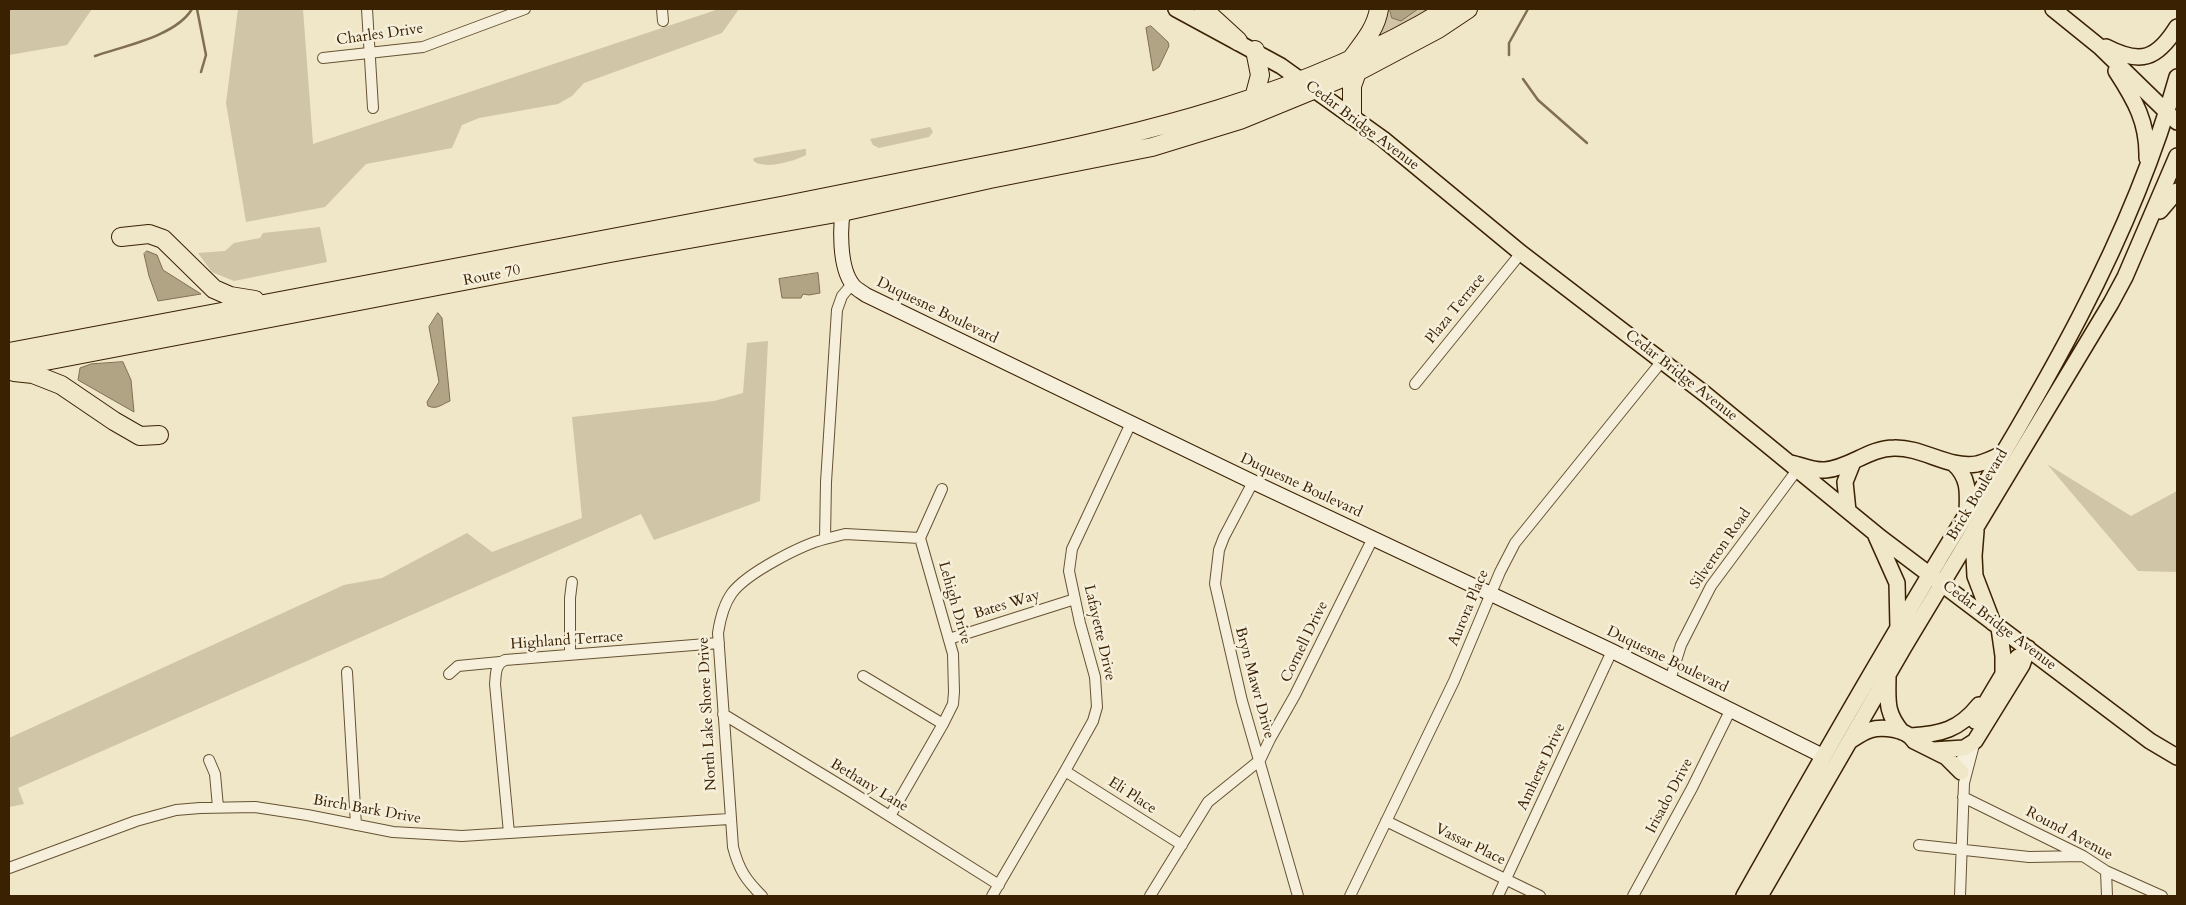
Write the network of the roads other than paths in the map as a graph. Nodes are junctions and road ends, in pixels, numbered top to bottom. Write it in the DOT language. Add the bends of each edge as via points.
graph roads {
  1 [pos="367,9"];
  2 [pos="525,9"];
  3 [pos="662,9"];
  4 [pos="1176,9"];
  5 [pos="1203,9"];
  6 [pos="1379,9"];
  7 [pos="1447,9"];
  8 [pos="1468,9"];
  9 [pos="2052,9"];
  10 [pos="514,11"];
  11 [pos="663,21"];
  12 [pos="2177,27"];
  13 [pos="1238,41"];
  14 [pos="2094,42"];
  15 [pos="1255,50"];
  16 [pos="370,53"];
  17 [pos="323,58"];
  18 [pos="1354,65"];
  19 [pos="2177,77"];
  20 [pos="1300,80"];
  21 [pos="1315,90"];
  22 [pos="1254,98"];
  23 [pos="373,108"];
  24 [pos="1352,116"];
  25 [pos="2172,117"];
  26 [pos="2177,156"];
  27 [pos="2147,168"];
  28 [pos="2177,191"];
  29 [pos="848,193"];
  30 [pos="842,212"];
  31 [pos="2144,233"];
  32 [pos="122,237"];
  33 [pos="1521,253"];
  34 [pos="852,284"];
  35 [pos="273,302"];
  36 [pos="9,352"];
  37 [pos="1662,361"];
  38 [pos="9,370"];
  39 [pos="1415,384"];
  40 [pos="1131,423"];
  41 [pos="159,435"];
  42 [pos="2004,452"];
  43 [pos="1853,462"];
  44 [pos="1953,463"];
  45 [pos="1792,466"];
  46 [pos="1254,482"];
  47 [pos="942,489"];
  48 [pos="1848,511"];
  49 [pos="1967,513"];
  50 [pos="1977,526"];
  51 [pos="1875,532"];
  52 [pos="825,538"];
  53 [pos="920,538"];
  54 [pos="1373,538"];
  55 [pos="1936,579"];
  56 [pos="572,582"];
  57 [pos="1491,593"];
  58 [pos="1075,599"];
  59 [pos="1996,625"];
  60 [pos="1898,628"];
  61 [pos="949,639"];
  62 [pos="719,644"];
  63 [pos="2028,648"];
  64 [pos="1612,651"];
  65 [pos="570,655"];
  66 [pos="500,662"];
  67 [pos="347,672"];
  68 [pos="449,674"];
  69 [pos="2003,674"];
  70 [pos="1888,675"];
  71 [pos="863,676"];
  72 [pos="1670,680"];
  73 [pos="1988,697"];
  74 [pos="1731,709"];
  75 [pos="723,714"];
  76 [pos="943,724"];
  77 [pos="1907,734"];
  78 [pos="1848,742"];
  79 [pos="1970,745"];
  80 [pos="1933,750"];
  81 [pos="1823,756"];
  82 [pos="2177,757"];
  83 [pos="209,760"];
  84 [pos="1260,760"];
  85 [pos="1065,771"];
  86 [pos="1963,778"];
  87 [pos="1963,797"];
  88 [pos="218,807"];
  89 [pos="890,816"];
  90 [pos="729,819"];
  91 [pos="1386,821"];
  92 [pos="356,825"];
  93 [pos="509,833"];
  94 [pos="1182,845"];
  95 [pos="1920,845"];
  96 [pos="1962,849"];
  97 [pos="2084,856"];
  98 [pos="9,868"];
  99 [pos="2106,870"];
  100 [pos="1506,879"];
  101 [pos="999,885"];
  102 [pos="762,896"];
  103 [pos="992,896"];
  104 [pos="1150,896"];
  105 [pos="1298,896"];
  106 [pos="1350,896"];
  107 [pos="1498,896"];
  108 [pos="1540,896"];
  109 [pos="1633,896"];
  110 [pos="1744,896"];
  111 [pos="1760,896"];
  112 [pos="1960,896"];
  113 [pos="2106,896"];
  114 [pos="2162,896"];
  1 -- 16 [label="street"];
  2 -- 10 [label="street, Charles Drive"];
  3 -- 11 [label="street"];
  4 -- 13 [label="main road, Cedar Bridge Avenue"];
  5 -- 13 [label="highway"];
  6 -- 18 [label="highway" via="1377,20"];
  7 -- 18 [label="highway"];
  8 -- 18 [label="highway" via="1438,29"];
  9 -- 14 [label="main road"];
  10 -- 16 [label="street, Charles Drive" via="423,47"];
  12 -- 14 [label="main road" via="2168,43 2147,56 2122,55"];
  13 -- 15 [label="main road, Cedar Bridge Avenue"];
  14 -- 25 [label="main road"];
  14 -- 27 [label="main road" via="2124,83 2142,117 2146,131"];
  15 -- 20 [label="main road, Cedar Bridge Avenue"];
  15 -- 22 [label="highway" via="1260,75"];
  16 -- 17 [label="street, Charles Drive"];
  16 -- 23 [label="street"];
  18 -- 20 [label="highway, Route 70"];
  18 -- 21 [label="highway, Route 70"];
  18 -- 24 [label="highway"];
  19 -- 25 [label="main road, Brick Boulevard"];
  20 -- 21 [label="main road, Cedar Bridge Avenue"];
  20 -- 22 [label="highway, Route 70"];
  21 -- 24 [label="main road, Cedar Bridge Avenue"];
  21 -- 30 [label="highway, Route 70" via="1187,138"];
  22 -- 29 [label="highway, Route 70" via="1167,124 1040,155"];
  24 -- 33 [label="main road, Cedar Bridge Avenue"];
  25 -- 27 [label="main road, Brick Boulevard"];
  26 -- 31 [label="main road, Brick Boulevard"];
  27 -- 42 [label="main road, Brick Boulevard" via="2112,255 2054,367"];
  28 -- 31 [label="main road"];
  29 -- 30 [label="street, Duquesne Boulevard"];
  29 -- 35 [label="highway, Route 70"];
  30 -- 34 [label="street, Duquesne Boulevard" via="842,259"];
  30 -- 38 [label="highway, Route 70" via="610,253"];
  31 -- 50 [label="main road, Brick Boulevard" via="2111,303"];
  32 -- 35 [label="highway" via="149,234 163,238 214,289 230,296"];
  33 -- 37 [label="main road, Cedar Bridge Avenue"];
  33 -- 39 [label="street, Plaza Terrace"];
  34 -- 40 [label="street, Duquesne Boulevard" via="866,295"];
  34 -- 52 [label="street" via="842,296 837,310"];
  35 -- 36 [label="highway, Route 70"];
  37 -- 45 [label="main road, Cedar Bridge Avenue"];
  37 -- 57 [label="street, Aurora Place" via="1515,542"];
  38 -- 41 [label="highway" via="60,384 140,436"];
  40 -- 46 [label="street, Duquesne Boulevard"];
  40 -- 58 [label="street, Lafayette Drive" via="1072,550 1069,571"];
  42 -- 44 [label="main road" via="1976,464"];
  42 -- 49 [label="main road, Brick Boulevard"];
  43 -- 44 [label="main road" via="1871,452 1894,448 1914,450"];
  43 -- 45 [label="main road" via="1825,470"];
  43 -- 48 [label="main road" via="1845,482"];
  44 -- 49 [label="main road" via="1964,474 1968,484"];
  45 -- 48 [label="main road, Cedar Bridge Avenue"];
  45 -- 72 [label="street, Silverton Road" via="1711,586 1681,646"];
  46 -- 54 [label="street, Duquesne Boulevard"];
  46 -- 84 [label="street, Bryn Mawr Drive" via="1219,550 1216,584 1242,701"];
  47 -- 53 [label="street"];
  48 -- 51 [label="main road, Cedar Bridge Avenue"];
  49 -- 55 [label="main road, Brick Boulevard"];
  50 -- 55 [label="main road, Brick Boulevard"];
  50 -- 59 [label="main road" via="1975,576"];
  51 -- 55 [label="main road, Cedar Bridge Avenue"];
  51 -- 60 [label="main road" via="1897,583"];
  52 -- 53 [label="street" via="845,534"];
  52 -- 62 [label="street, North Lake Shore Drive" via="746,579 731,594 720,618"];
  53 -- 61 [label="street, Lehigh Drive"];
  54 -- 57 [label="street, Duquesne Boulevard"];
  54 -- 84 [label="street, Cornell Drive"];
  55 -- 59 [label="main road, Cedar Bridge Avenue"];
  55 -- 60 [label="main road, Brick Boulevard"];
  55 -- 70 [label="main road, Brick Boulevard"];
  56 -- 65 [label="street"];
  57 -- 64 [label="street, Duquesne Boulevard"];
  57 -- 91 [label="street, Aurora Place" via="1454,681"];
  58 -- 61 [label="street, Bates Way"];
  58 -- 85 [label="street, Lafayette Drive" via="1095,677 1097,707"];
  59 -- 63 [label="main road, Cedar Bridge Avenue"];
  59 -- 69 [label="main road" via="2003,656"];
  60 -- 81 [label="main road, Brick Boulevard"];
  61 -- 76 [label="street, Lehigh Drive" via="953,654 954,692"];
  62 -- 65 [label="street, Highland Terrace"];
  62 -- 75 [label="street, North Lake Shore Drive"];
  63 -- 69 [label="main road"];
  63 -- 79 [label="main road" via="2022,665"];
  63 -- 82 [label="main road, Cedar Bridge Avenue" via="2150,741"];
  64 -- 72 [label="street, Duquesne Boulevard"];
  64 -- 100 [label="street, Amherst Drive"];
  65 -- 66 [label="street, Highland Terrace"];
  66 -- 68 [label="street" via="458,666"];
  66 -- 93 [label="street, Highland Terrace" via="495,684"];
  67 -- 92 [label="street"];
  69 -- 73 [label="main road"];
  70 -- 77 [label="main road" via="1888,712"];
  70 -- 78 [label="main road, Brick Boulevard"];
  71 -- 76 [label="street"];
  72 -- 74 [label="street, Duquesne Boulevard"];
  73 -- 77 [label="main road" via="1969,716 1945,732"];
  73 -- 79 [label="main road" via="1970,730"];
  74 -- 81 [label="street, Duquesne Boulevard"];
  74 -- 109 [label="street, Irisado Drive"];
  75 -- 89 [label="street, Bethany Lane"];
  75 -- 90 [label="street, North Lake Shore Drive"];
  76 -- 89 [label="street, Lehigh Drive"];
  77 -- 78 [label="main road" via="1872,729"];
  77 -- 80 [label="main road"];
  78 -- 111 [label="main road, Brick Boulevard"];
  79 -- 80 [label="main road"];
  79 -- 86 [label="street"];
  80 -- 86 [label="main road" via="1951,761"];
  81 -- 110 [label="main road, Brick Boulevard"];
  83 -- 88 [label="street" via="215,774"];
  84 -- 94 [label="street, Cornell Drive" via="1208,802"];
  84 -- 105 [label="street, Bryn Mawr Drive"];
  85 -- 94 [label="street, Eli Place"];
  85 -- 101 [label="street, Lafayette Drive"];
  86 -- 87 [label="street"];
  87 -- 96 [label="street"];
  87 -- 97 [label="street, Round Avenue"];
  88 -- 92 [label="street, Birch Bark Drive" via="255,807"];
  88 -- 98 [label="street, Birch Bark Drive" via="176,810 136,821"];
  89 -- 101 [label="street, Bethany Lane"];
  90 -- 93 [label="street, Birch Bark Drive"];
  90 -- 102 [label="street, North Lake Shore Drive" via="738,866"];
  91 -- 100 [label="street, Vassar Place"];
  91 -- 106 [label="street, Aurora Place"];
  92 -- 93 [label="street, Birch Bark Drive" via="422,835"];
  94 -- 104 [label="street, Cornell Drive"];
  95 -- 96 [label="street"];
  96 -- 97 [label="street" via="2029,857"];
  96 -- 112 [label="street"];
  97 -- 99 [label="street, Round Avenue"];
  99 -- 113 [label="street"];
  99 -- 114 [label="street, Round Avenue"];
  100 -- 107 [label="street, Amherst Drive"];
  100 -- 108 [label="street, Vassar Place"];
  101 -- 103 [label="street, Lafayette Drive"];
}
